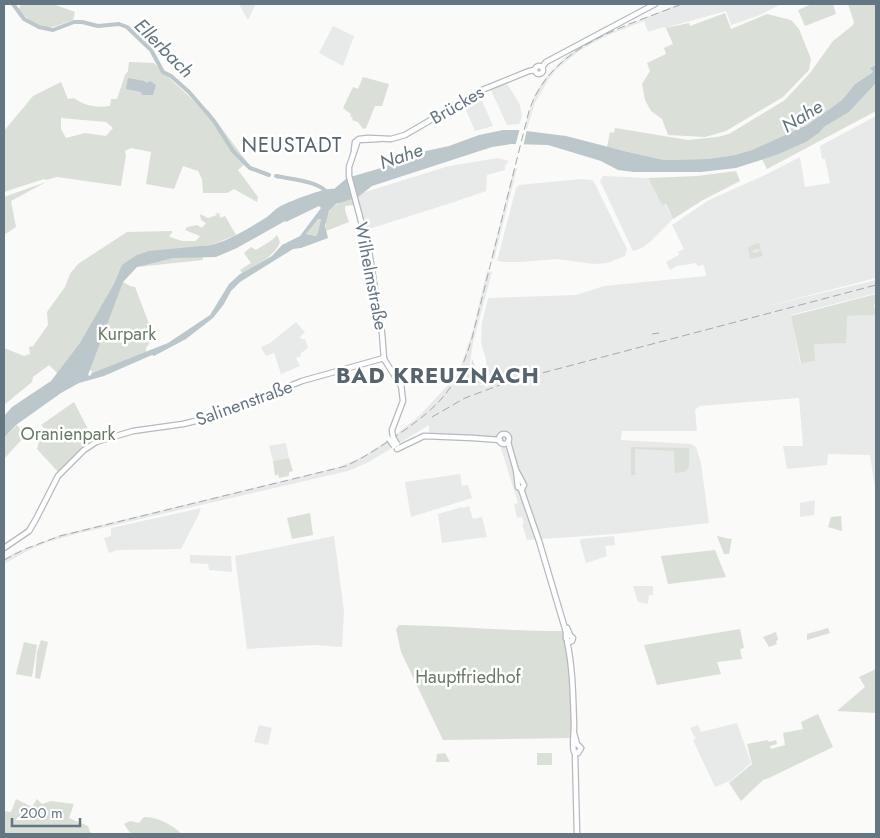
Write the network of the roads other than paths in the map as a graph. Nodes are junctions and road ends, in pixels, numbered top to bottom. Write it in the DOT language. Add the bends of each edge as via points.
graph roads {
  1 [pos="655,4"];
  2 [pos="380,139"];
  3 [pos="355,151"];
  4 [pos="385,358"];
  5 [pos="500,439"];
  6 [pos="507,443"];
  7 [pos="4,548"];
  8 [pos="577,834"];
  1 -- 2 [label="main road, Brückes" via="546,62 541,74 535,70 482,90 406,135"];
  2 -- 3 [label="main road, Brückes" via="358,140"];
  2 -- 3 [label="main road, Brückes" via="356,140"];
  3 -- 4 [label="main road, Wilhelmstraße" via="348,174 369,251"];
  4 -- 5 [label="main road, Wilhelmstraße, bridge" via="401,386 403,402 390,430 397,446 424,436"];
  4 -- 7 [label="main road, Salinenstraße" via="302,381 212,417 133,431 91,445 58,476 32,526"];
  5 -- 6 [label="main road"];
  5 -- 6 [label="main road" via="507,435"];
  6 -- 8 [label="main road" via="568,639 574,733 576,746 581,748 577,752 576,763"];
}
